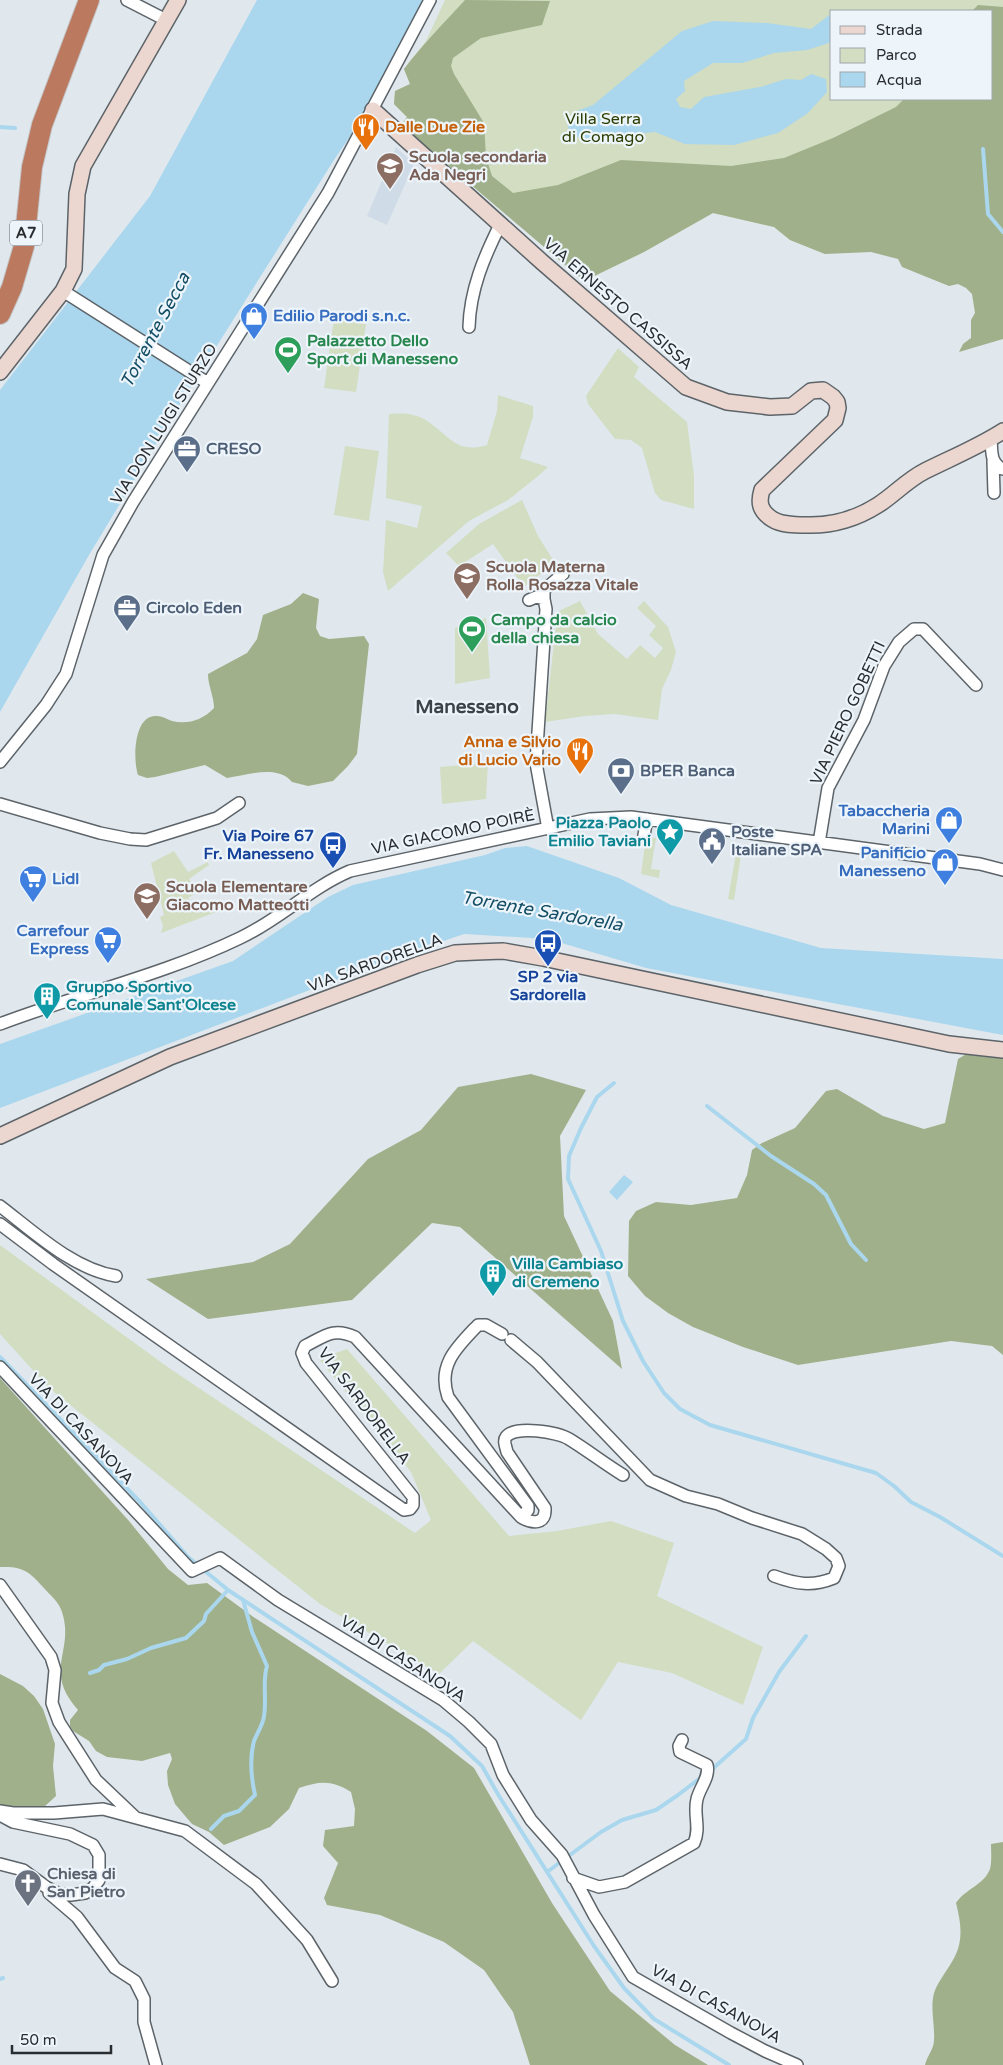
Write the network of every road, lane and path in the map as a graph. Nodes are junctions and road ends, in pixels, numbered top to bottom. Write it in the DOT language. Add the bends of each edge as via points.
graph roads {
  1 [pos="88,0"];
  2 [pos="127,0"];
  3 [pos="178,0"];
  4 [pos="430,0"];
  5 [pos="166,20"];
  6 [pos="373,110"];
  7 [pos="500,225"];
  8 [pos="69,295"];
  9 [pos="0,314"];
  10 [pos="469,327"];
  11 [pos="0,372"];
  12 [pos="203,380"];
  13 [pos="997,435"];
  14 [pos="993,461"];
  15 [pos="1003,469"];
  16 [pos="994,494"];
  17 [pos="563,574"];
  18 [pos="544,599"];
  19 [pos="529,600"];
  20 [pos="976,686"];
  21 [pos="0,762"];
  22 [pos="239,803"];
  23 [pos="0,804"];
  24 [pos="647,820"];
  25 [pos="548,829"];
  26 [pos="644,835"];
  27 [pos="819,843"];
  28 [pos="1003,870"];
  29 [pos="0,1024"];
  30 [pos="1003,1050"];
  31 [pos="0,1136"];
  32 [pos="0,1206"];
  33 [pos="0,1224"];
  34 [pos="116,1276"];
  35 [pos="0,1367"];
  36 [pos="623,1475"];
  37 [pos="522,1517"];
  38 [pos="774,1576"];
  39 [pos="0,1585"];
  40 [pos="682,1740"];
  41 [pos="0,1811"];
  42 [pos="0,1815"];
  43 [pos="136,1818"];
  44 [pos="0,1864"];
  45 [pos="573,1878"];
  46 [pos="46,1887"];
  47 [pos="332,1981"];
  48 [pos="156,2065"];
  49 [pos="797,2065"];
  1 -- 9 [label="highway, A7" via="42,125 32,167 24,246"];
  2 -- 5 [label="street"];
  3 -- 5 [label="main road"];
  4 -- 6 [label="street, VIA DON LUIGI STURZO"];
  5 -- 8 [label="main road" via="83,166 76,194 74,269"];
  6 -- 7 [label="main road, VIA ERNESTO CASSISSA"];
  6 -- 21 [label="street, VIA DON LUIGI STURZO" via="328,193 133,502 103,555 66,674 46,705"];
  7 -- 10 [label="street" via="476,279 469,307"];
  7 -- 13 [label="main road, VIA ERNESTO CASSISSA" via="686,387 727,402 770,407 792,406 806,394 817,390 833,397 838,408 835,420 762,490 761,510 774,520 814,525 853,518 879,505 924,471"];
  8 -- 11 [label="main road"];
  8 -- 12 [label="street"];
  13 -- 14 [label="street"];
  14 -- 15 [label="street"];
  14 -- 16 [label="street"];
  17 -- 18 [label="street" via="544,590"];
  18 -- 19 [label="street" via="536,597"];
  18 -- 25 [label="street" via="546,615 536,762"];
  20 -- 27 [label="street, VIA PIERO GOBETTI" via="923,629 914,628 899,642 884,666 864,720 828,788"];
  22 -- 23 [label="street" via="217,818 146,840 100,833"];
  24 -- 25 [label="street, VIA GIACOMO POIRÈ" via="631,817 590,819"];
  24 -- 26 [label="street"];
  24 -- 27 [label="street, VIA GIACOMO POIRÈ"];
  25 -- 29 [label="street, VIA GIACOMO POIRÈ" via="350,871 239,938 148,974"];
  27 -- 28 [label="street, VIA GIACOMO POIRÈ" via="980,864"];
  30 -- 31 [label="main road, VIA SARDORELLA" via="949,1044 543,958 503,951 455,953 170,1057"];
  32 -- 34 [label="street" via="84,1267"];
  33 -- 37 [label="street, VIA SARDORELLA" via="407,1510 413,1505 412,1497 306,1363 302,1353 305,1346 335,1332 355,1337"];
  35 -- 45 [label="street, VIA DI CASANOVA" via="192,1571 220,1558 278,1600 443,1700 469,1722 491,1744 503,1775 531,1820 562,1855"];
  36 -- 37 [label="street" via="567,1438 543,1431 513,1432 504,1443 507,1452 546,1512 535,1522"];
  37 -- 38 [label="street" via="528,1506 448,1397 445,1388 449,1359 478,1325 486,1325 507,1337 537,1362 650,1480 686,1496 802,1534 826,1549 839,1566 834,1578 822,1583 795,1584"];
  39 -- 43 [label="street" via="51,1657 55,1670 52,1703 69,1738 96,1780"];
  40 -- 45 [label="street" via="680,1752 707,1765 708,1771 696,1800 698,1835 694,1843 625,1882 599,1887"];
  41 -- 43 [label="street" via="54,1813 103,1809"];
  42 -- 46 [label="street" via="13,1822 70,1834 93,1845 99,1855 99,1880 93,1888 70,1895"];
  43 -- 47 [label="street" via="185,1831 256,1884 307,1940"];
  44 -- 46 [label="street" via="23,1870"];
  45 -- 49 [label="street, VIA DI CASANOVA" via="633,1977 731,2033"];
  46 -- 48 [label="street" via="50,1896 77,1917 115,1968 135,1981 144,1999 144,2022"];
}
